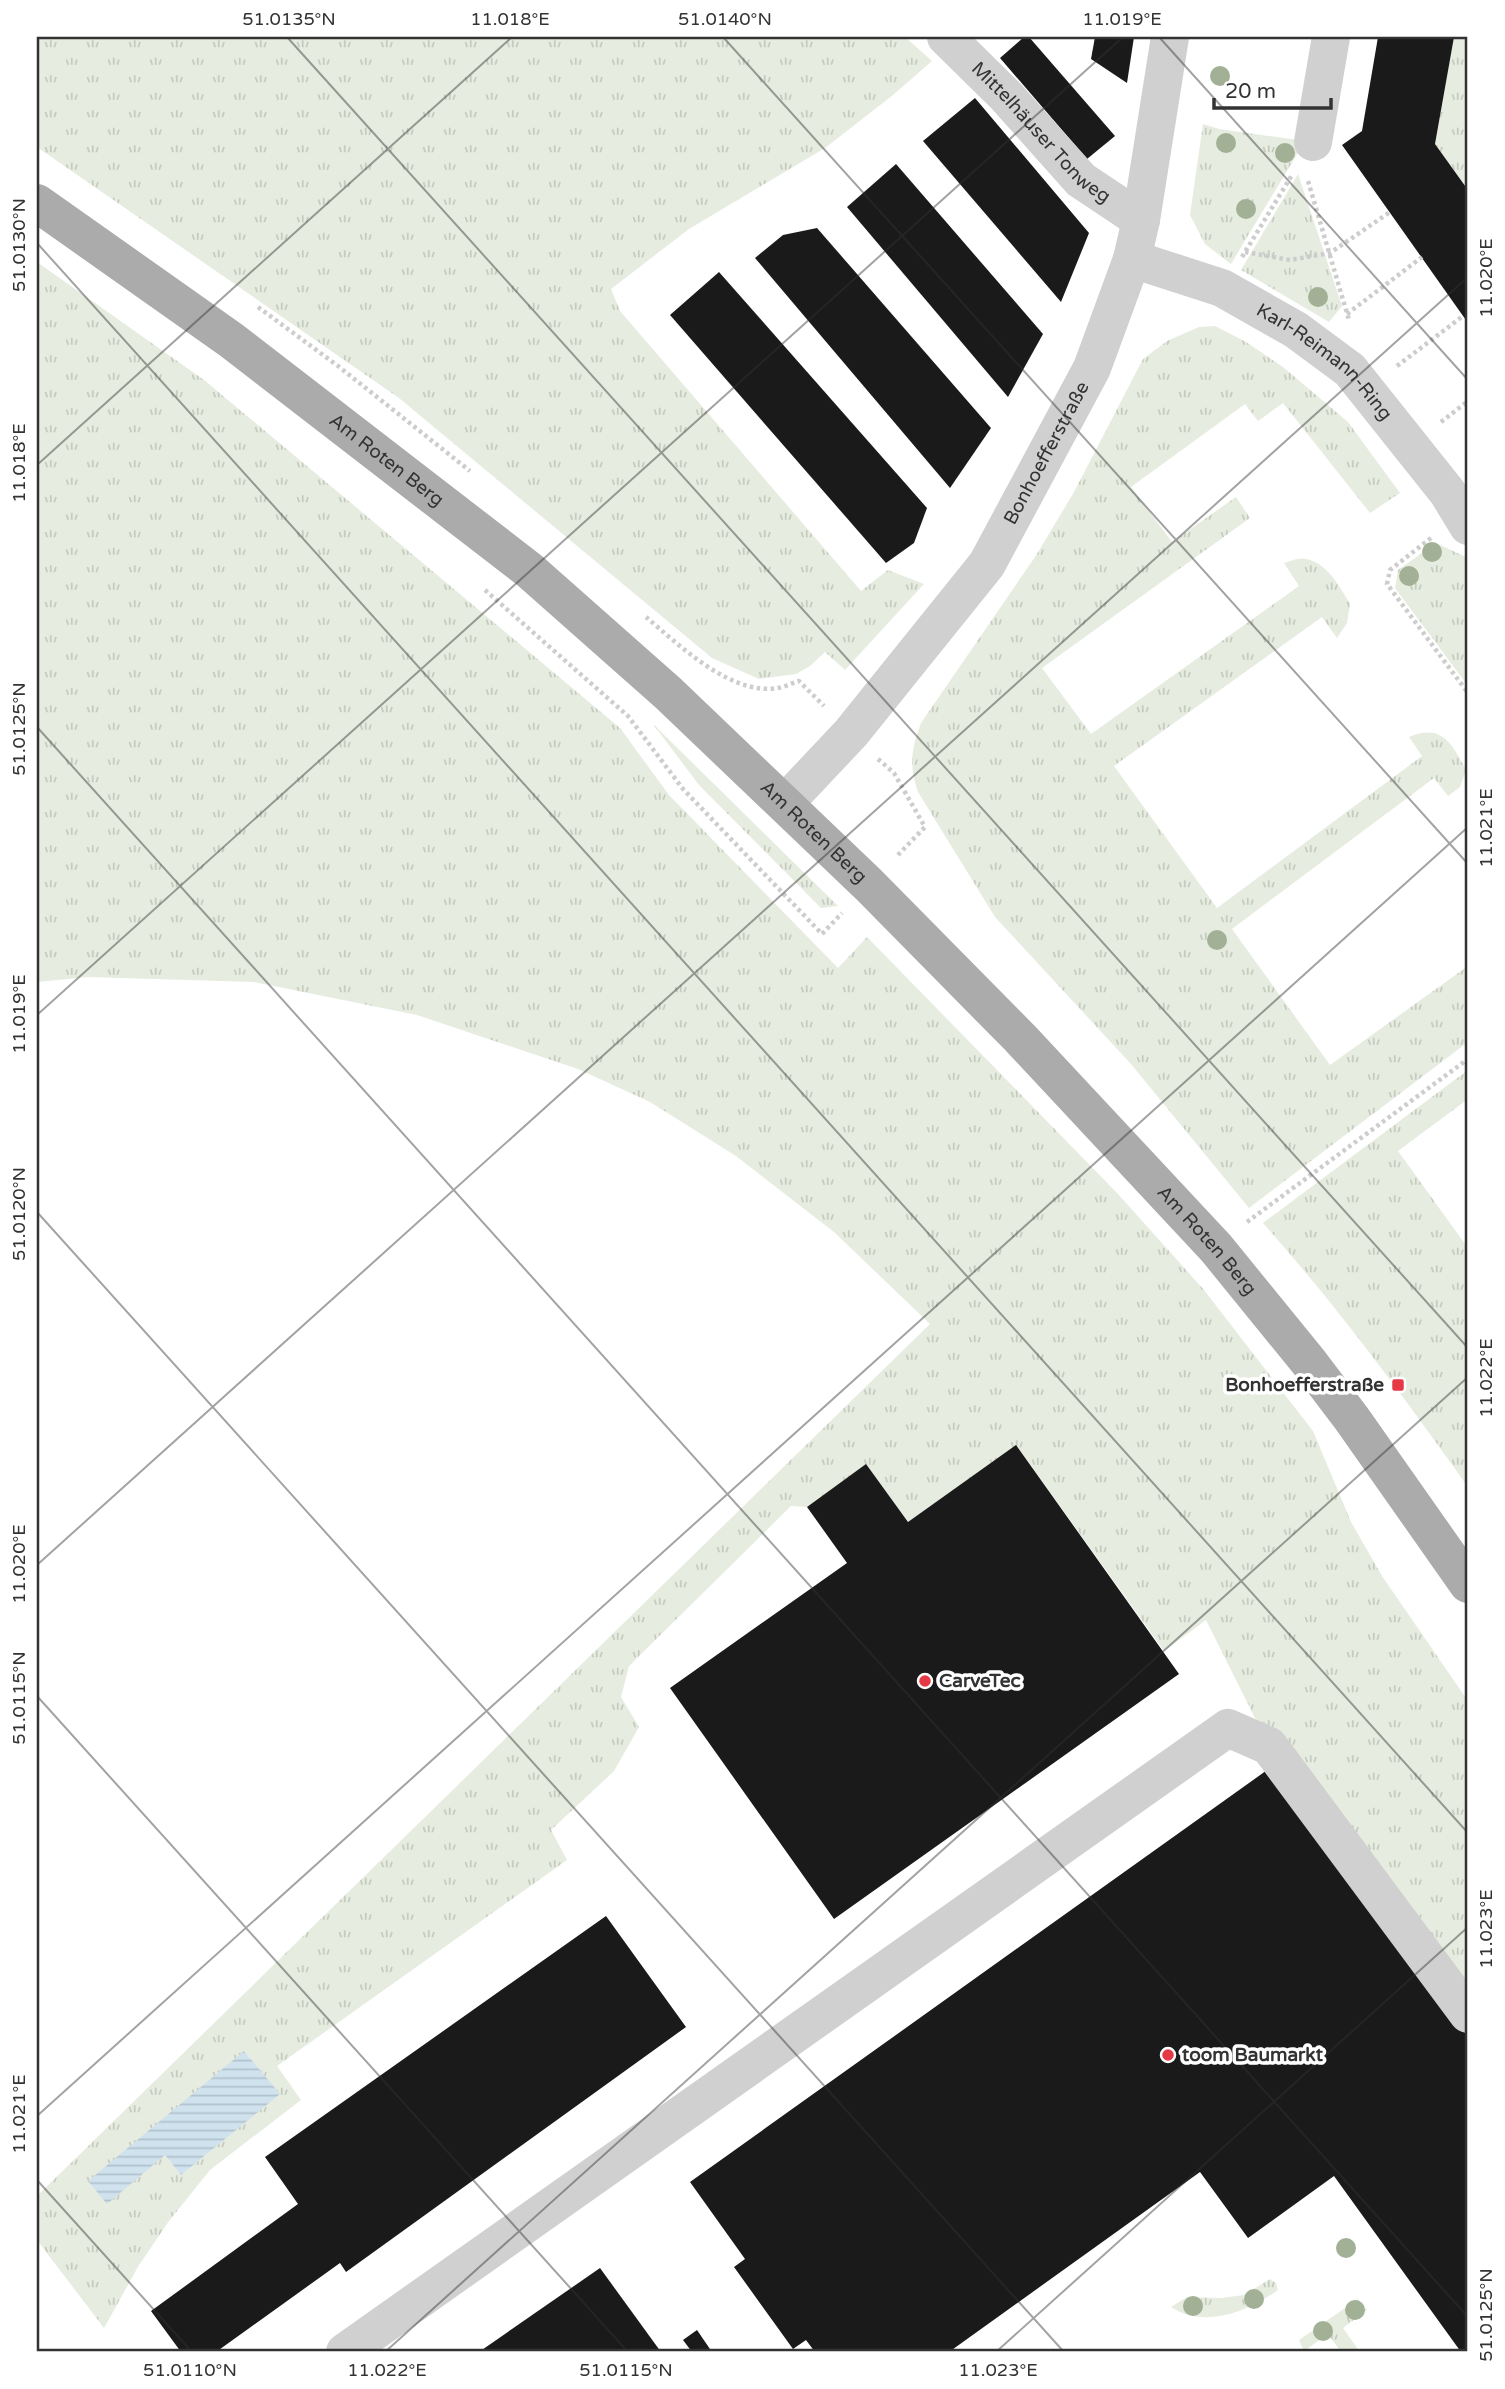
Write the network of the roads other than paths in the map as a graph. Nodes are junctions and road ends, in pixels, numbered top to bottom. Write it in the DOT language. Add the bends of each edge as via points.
graph roads {
  1 [pos="946,37"];
  2 [pos="1170,37"];
  3 [pos="1331,37"];
  4 [pos="1307,150"];
  5 [pos="37,204"];
  6 [pos="1142,220"];
  7 [pos="1132,259"];
  8 [pos="1468,526"];
  9 [pos="785,803"];
  10 [pos="1468,1584"];
  11 [pos="1468,2014"];
  12 [pos="345,2352"];
  1 -- 6 [label="street, Mittelhäuser Tonweg" via="1081,180"];
  2 -- 6 [label="street, Bonhoefferstraße"];
  3 -- 4 [label="street"];
  5 -- 9 [label="main road, Am Roten Berg" via="231,340 529,570"];
  6 -- 7 [label="street, Bonhoefferstraße"];
  7 -- 8 [label="street, Karl-Reimann-Ring" via="1222,288 1296,330 1350,370 1448,493"];
  7 -- 9 [label="street, Bonhoefferstraße" via="1093,368 987,564 851,733"];
  9 -- 10 [label="main road, Am Roten Berg" via="1020,1038 1216,1248 1352,1419"];
  11 -- 12 [label="street" via="1269,1746 1228,1728"];
}
